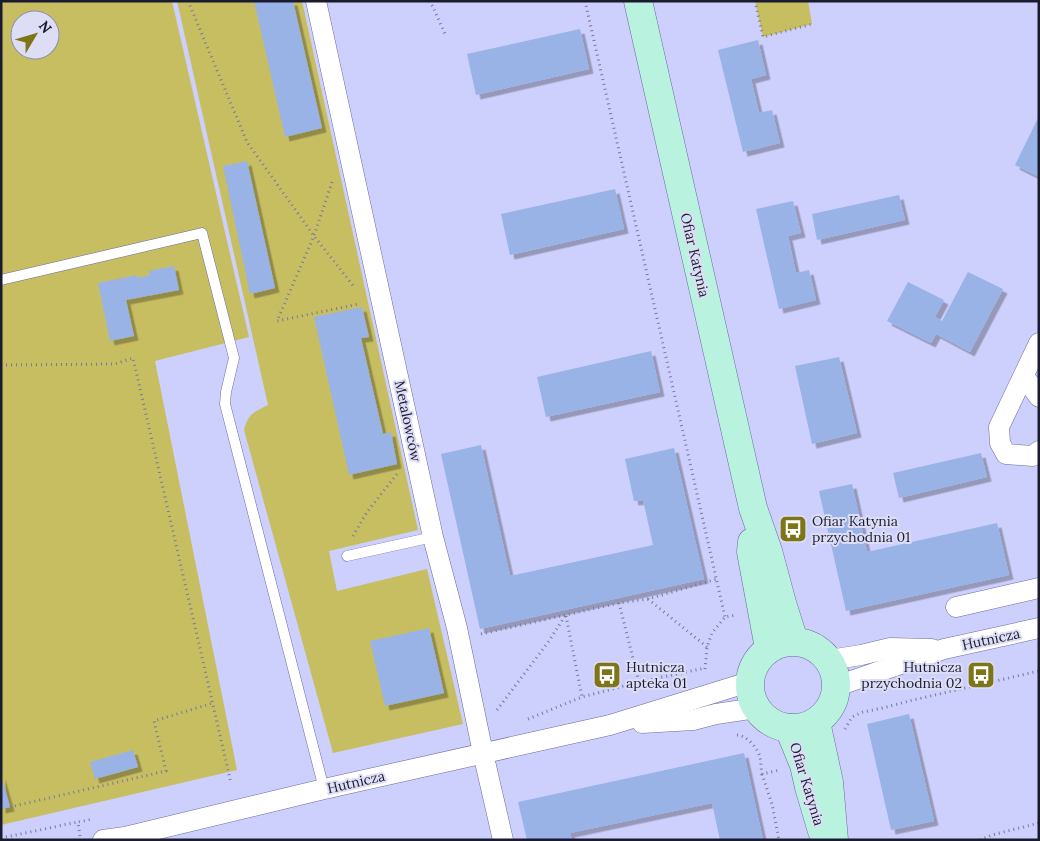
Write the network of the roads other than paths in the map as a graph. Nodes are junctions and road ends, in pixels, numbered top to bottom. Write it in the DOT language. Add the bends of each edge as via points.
graph roads {
  1 [pos="316,1"];
  2 [pos="638,1"];
  3 [pos="1,280"];
  4 [pos="1039,343"];
  5 [pos="1024,376"];
  6 [pos="1039,397"];
  7 [pos="1039,452"];
  8 [pos="753,508"];
  9 [pos="433,537"];
  10 [pos="347,556"];
  11 [pos="1039,588"];
  12 [pos="956,607"];
  13 [pos="1039,628"];
  14 [pos="794,641"];
  15 [pos="769,648"];
  16 [pos="944,649"];
  17 [pos="829,660"];
  18 [pos="837,686"];
  19 [pos="753,695"];
  20 [pos="816,722"];
  21 [pos="610,725"];
  22 [pos="789,728"];
  23 [pos="483,753"];
  24 [pos="324,789"];
  25 [pos="126,838"];
  26 [pos="103,840"];
  27 [pos="503,840"];
  28 [pos="825,840"];
  29 [pos="834,840"];
  1 -- 9 [label="street, Metalowców"];
  2 -- 8 [label="street, Ofiar Katynia"];
  3 -- 24 [label="lane" via="202,233 234,358 225,404"];
  4 -- 5 [label="street"];
  5 -- 6 [label="street"];
  5 -- 7 [label="street" via="999,426 1000,443 1006,454 1033,456"];
  8 -- 14 [label="street, Ofiar Katynia"];
  8 -- 15 [label="street, Ofiar Katynia" via="751,552"];
  9 -- 10 [label="lane"];
  9 -- 23 [label="street, Metalowców" via="457,628"];
  11 -- 12 [label="street"];
  13 -- 16 [label="street, Hutnicza"];
  14 -- 15 [label="street" via="781,642"];
  14 -- 17 [label="street" via="808,643"];
  15 -- 19 [label="street" via="752,669"];
  16 -- 17 [label="street, Hutnicza" via="890,648"];
  16 -- 18 [label="street, Hutnicza"];
  17 -- 18 [label="street"];
  18 -- 20 [label="street" via="827,712"];
  19 -- 21 [label="street, Hutnicza"];
  19 -- 21 [label="street, Hutnicza" via="716,714 692,720"];
  19 -- 22 [label="street" via="765,718"];
  20 -- 22 [label="street"];
  20 -- 29 [label="street, Ofiar Katynia" via="829,782"];
  21 -- 23 [label="street, Hutnicza"];
  22 -- 28 [label="street, Ofiar Katynia" via="804,765"];
  23 -- 24 [label="street, Hutnicza"];
  23 -- 27 [label="street, Metalowców"];
  24 -- 25 [label="street, Hutnicza"];
  25 -- 26 [label="street, Hutnicza"];
}
